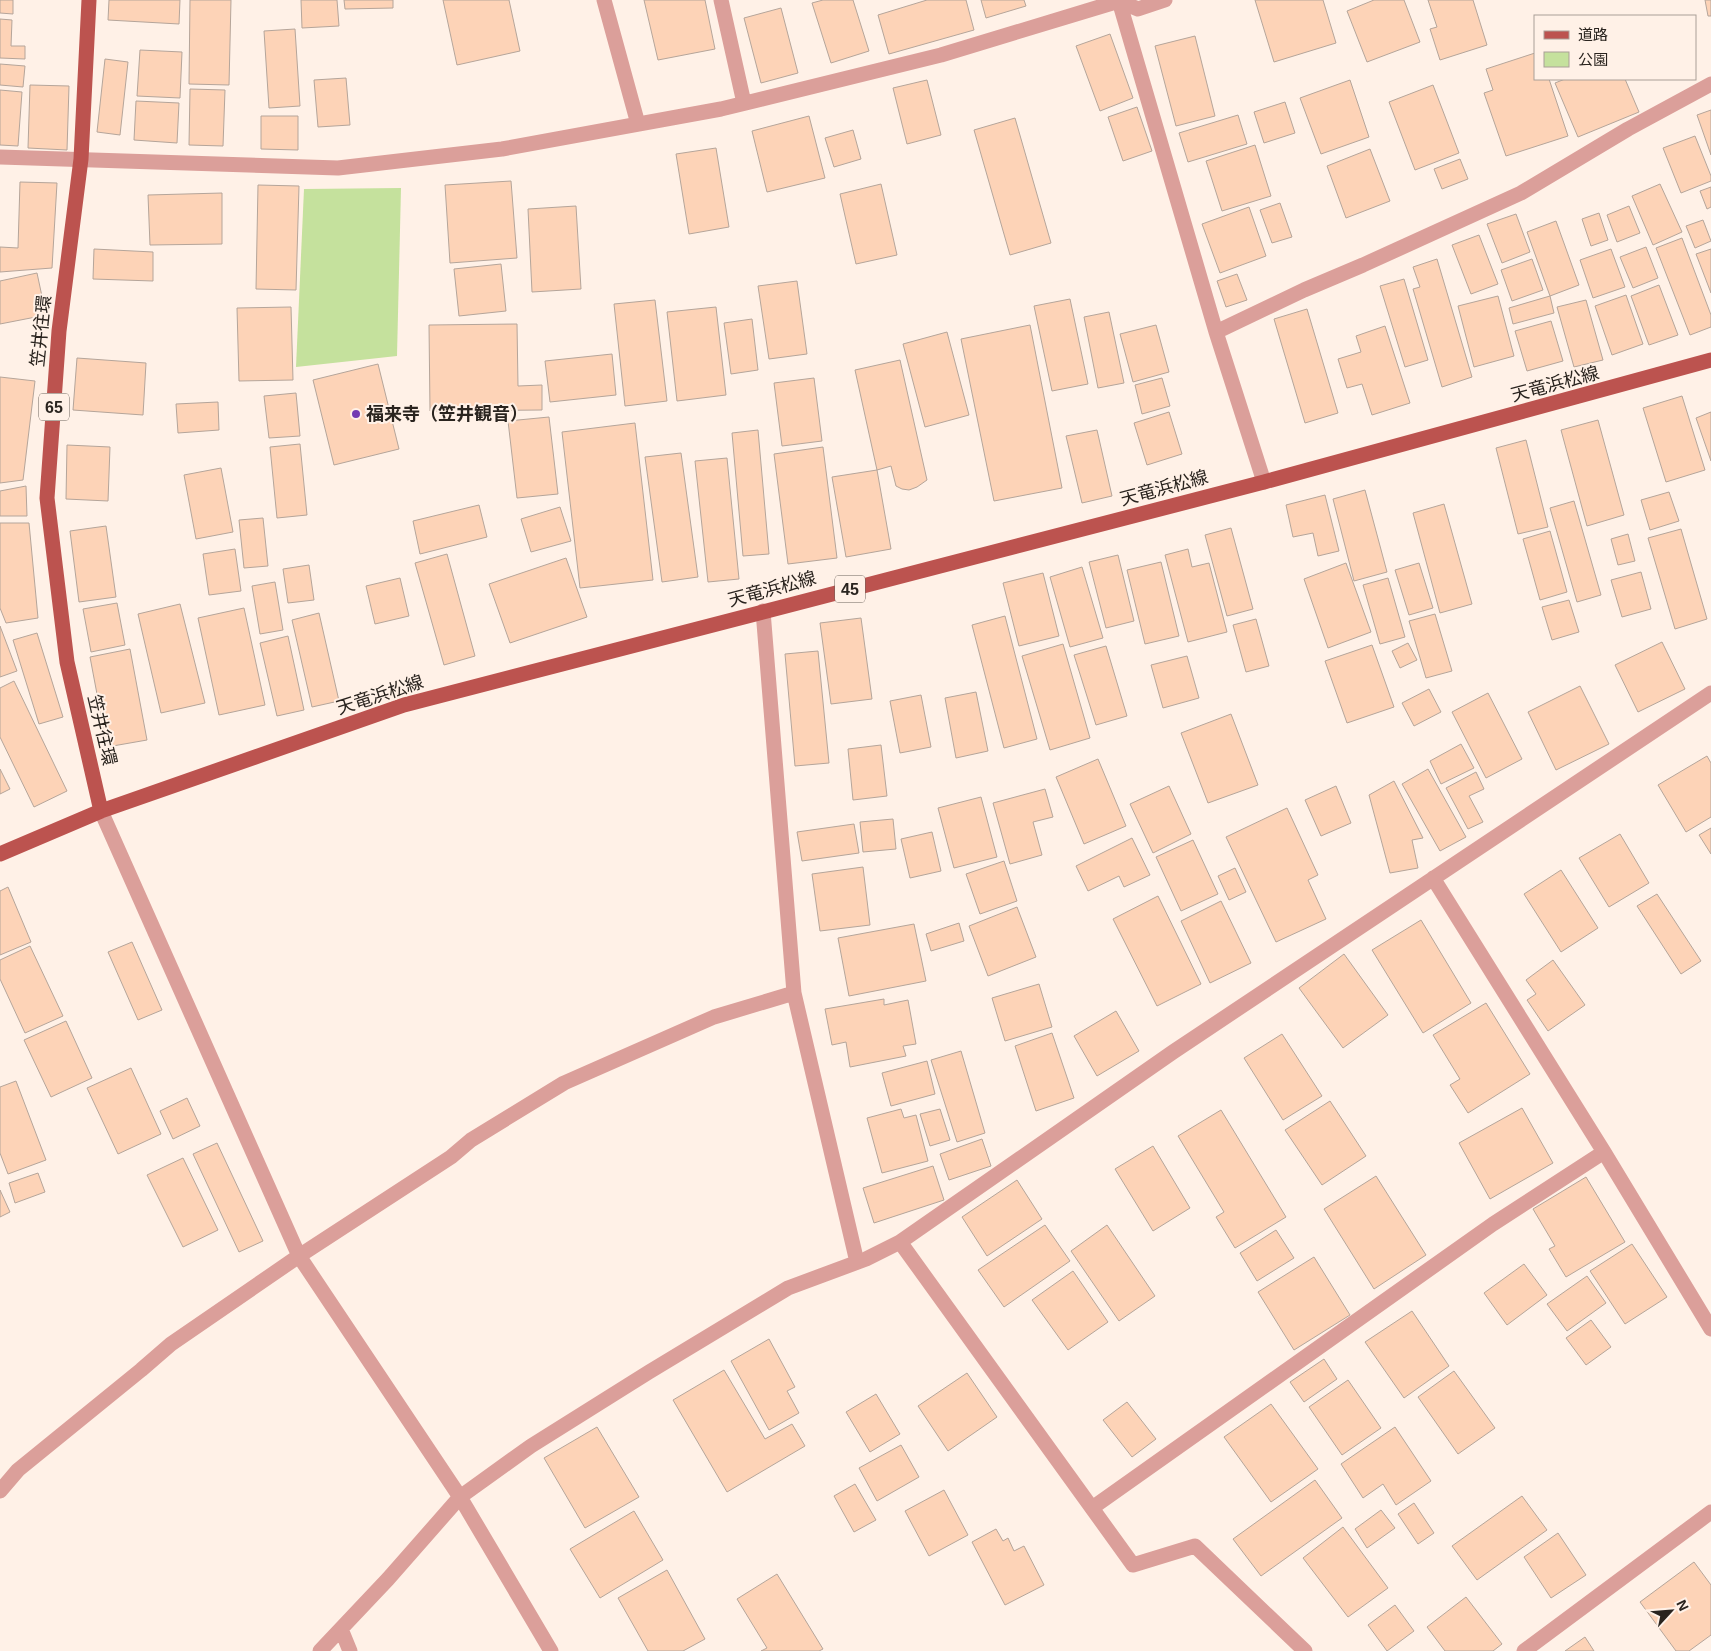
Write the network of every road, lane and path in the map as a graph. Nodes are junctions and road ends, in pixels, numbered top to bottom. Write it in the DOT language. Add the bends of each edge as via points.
graph roads {
  1 [pos="89,0"];
  2 [pos="604,0"];
  3 [pos="721,0"];
  4 [pos="1165,0"];
  5 [pos="1119,1"];
  6 [pos="1711,84"];
  7 [pos="744,103"];
  8 [pos="638,124"];
  9 [pos="0,157"];
  10 [pos="81,159"];
  11 [pos="1216,332"];
  12 [pos="1711,360"];
  13 [pos="1264,482"];
  14 [pos="763,611"];
  15 [pos="1711,693"];
  16 [pos="101,811"];
  17 [pos="0,854"];
  18 [pos="1433,878"];
  19 [pos="794,994"];
  20 [pos="1604,1152"];
  21 [pos="900,1242"];
  22 [pos="299,1256"];
  23 [pos="857,1262"];
  24 [pos="1711,1330"];
  25 [pos="0,1491"];
  26 [pos="460,1497"];
  27 [pos="1092,1508"];
  28 [pos="1711,1512"];
  29 [pos="341,1630"];
  30 [pos="320,1651"];
  31 [pos="350,1651"];
  32 [pos="551,1651"];
  33 [pos="1305,1651"];
  34 [pos="1524,1651"];
  1 -- 10 [label="main road, 笠井往環 / 65"];
  2 -- 8 [label="street"];
  3 -- 7 [label="street"];
  4 -- 5 [label="street" via="1138,10"];
  5 -- 7 [label="street" via="941,55"];
  5 -- 11 [label="street"];
  6 -- 11 [label="street" via="1521,193"];
  7 -- 8 [label="street"];
  8 -- 10 [label="street" via="502,149 338,168"];
  9 -- 10 [label="street"];
  10 -- 16 [label="main road, 笠井往環 / 65" via="59,332 47,498 67,662"];
  11 -- 13 [label="street"];
  12 -- 13 [label="main road, 天竜浜松線 / 45"];
  13 -- 14 [label="main road, 天竜浜松線 / 45"];
  14 -- 16 [label="main road, 天竜浜松線 / 45" via="404,705"];
  14 -- 19 [label="street"];
  15 -- 18 [label="street"];
  16 -- 17 [label="main road, 天竜浜松線 / 45"];
  16 -- 22 [label="street"];
  18 -- 20 [label="street"];
  18 -- 21 [label="street" via="1173,1052"];
  19 -- 22 [label="street" via="714,1017 564,1083 471,1140 451,1157"];
  19 -- 23 [label="street"];
  20 -- 24 [label="street"];
  20 -- 27 [label="street" via="1493,1224"];
  21 -- 23 [label="street"];
  21 -- 27 [label="street"];
  22 -- 25 [label="street" via="172,1344 18,1470"];
  22 -- 26 [label="street"];
  23 -- 26 [label="street" via="788,1288 530,1446"];
  26 -- 29 [label="street"];
  26 -- 32 [label="street"];
  27 -- 33 [label="street" via="1133,1565 1195,1546"];
  28 -- 34 [label="street"];
  29 -- 30 [label="street"];
  29 -- 31 [label="street"];
}
